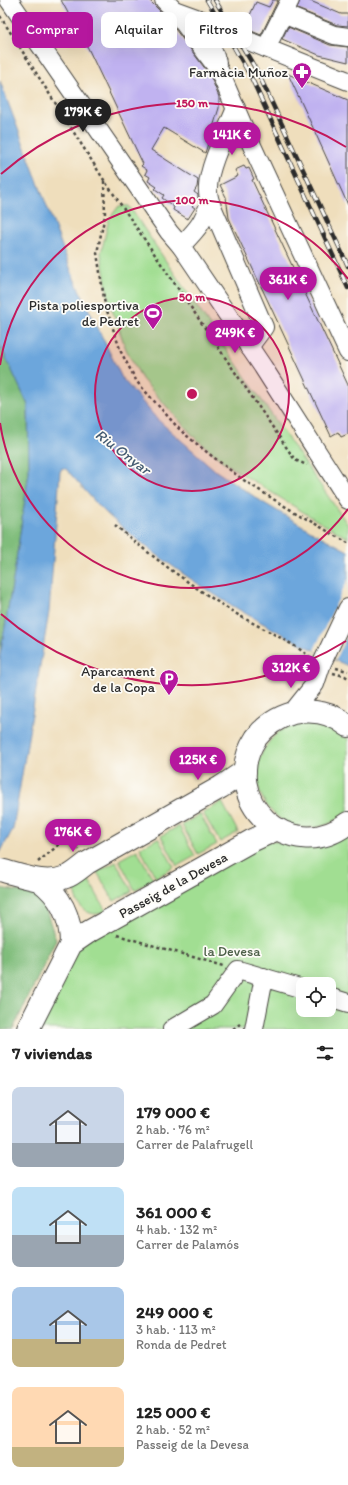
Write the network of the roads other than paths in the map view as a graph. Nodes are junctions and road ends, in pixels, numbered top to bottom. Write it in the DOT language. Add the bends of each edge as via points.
graph roads {
  1 [pos="9,0"];
  2 [pos="169,5"];
  3 [pos="287,7"];
  4 [pos="348,37"];
  5 [pos="252,42"];
  6 [pos="266,48"];
  7 [pos="219,70"];
  8 [pos="348,81"];
  9 [pos="236,108"];
  10 [pos="210,202"];
  11 [pos="199,227"];
  12 [pos="221,230"];
  13 [pos="181,246"];
  14 [pos="249,347"];
  15 [pos="348,352"];
  16 [pos="314,445"];
  17 [pos="348,485"];
  18 [pos="348,500"];
  19 [pos="348,608"];
  20 [pos="315,684"];
  21 [pos="291,714"];
  22 [pos="325,714"];
  23 [pos="348,726"];
  24 [pos="245,771"];
  25 [pos="347,824"];
  26 [pos="277,829"];
  27 [pos="23,872"];
  28 [pos="71,944"];
  29 [pos="264,977"];
  30 [pos="296,987"];
  31 [pos="336,999"];
  32 [pos="348,1003"];
  33 [pos="28,1029"];
  34 [pos="172,1029"];
  35 [pos="254,1029"];
  1 -- 13 [label="street"];
  2 -- 7 [label="street"];
  2 -- 7 [label="street" via="221,30 212,38 211,45"];
  3 -- 4 [label="street" via="334,35"];
  3 -- 6 [label="street"];
  5 -- 6 [label="street"];
  6 -- 8 [label="street"];
  7 -- 9 [label="street"];
  9 -- 10 [label="street" via="211,173 208,188"];
  9 -- 15 [label="street"];
  10 -- 11 [label="street"];
  10 -- 12 [label="street"];
  11 -- 12 [label="street"];
  11 -- 13 [label="street"];
  12 -- 14 [label="street" via="264,327"];
  13 -- 14 [label="street"];
  14 -- 16 [label="street"];
  16 -- 17 [label="street"];
  16 -- 18 [label="street"];
  19 -- 20 [label="street"];
  20 -- 21 [label="street"];
  20 -- 22 [label="street"];
  21 -- 22 [label="main road" via="314,711"];
  21 -- 24 [label="main road" via="275,721 258,736 248,754"];
  22 -- 23 [label="main road"];
  24 -- 26 [label="main road" via="246,788 252,804 262,818"];
  24 -- 27 [label="main road" via="66,877 54,880"];
  25 -- 26 [label="main road" via="331,833 315,837 298,836"];
  26 -- 28 [label="main road, Passeig de la Devesa" via="251,841"];
  27 -- 28 [label="main road" via="50,889 61,904 68,917"];
  28 -- 33 [label="main road, Passeig de la Devesa"];
  29 -- 30 [label="street"];
  29 -- 34 [label="street" via="238,970 213,1005"];
  29 -- 35 [label="street"];
  31 -- 32 [label="street"];
}
